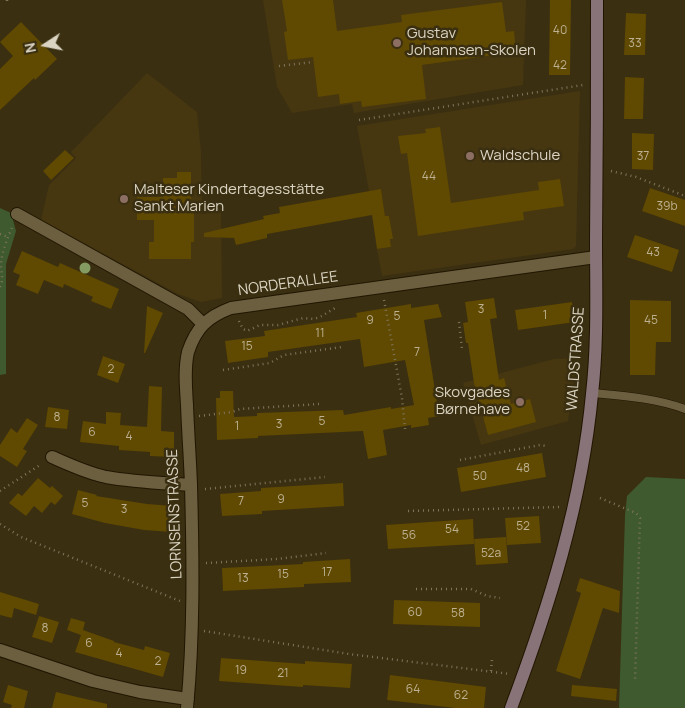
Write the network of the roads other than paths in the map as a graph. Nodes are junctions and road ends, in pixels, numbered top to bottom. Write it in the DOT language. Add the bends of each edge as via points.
graph roads {
  1 [pos="597,0"];
  2 [pos="17,214"];
  3 [pos="596,257"];
  4 [pos="203,324"];
  5 [pos="592,393"];
  6 [pos="685,409"];
  7 [pos="52,457"];
  8 [pos="191,485"];
  9 [pos="0,650"];
  10 [pos="187,703"];
  11 [pos="511,708"];
  1 -- 3 [label="main road, WALDSTRASSE"];
  2 -- 4 [label="street" via="188,309"];
  3 -- 4 [label="street, NORDERALLEE" via="235,308 214,314"];
  3 -- 5 [label="main road, WALDSTRASSE"];
  4 -- 8 [label="street, LORNSENSTRASSE" via="188,354 186,376"];
  5 -- 6 [label="lane" via="657,401"];
  5 -- 11 [label="main road, WALDSTRASSE" via="574,509"];
  7 -- 8 [label="street" via="106,477"];
  8 -- 10 [label="street, LORNSENSTRASSE" via="193,629"];
  9 -- 10 [label="street" via="93,681"];
}
